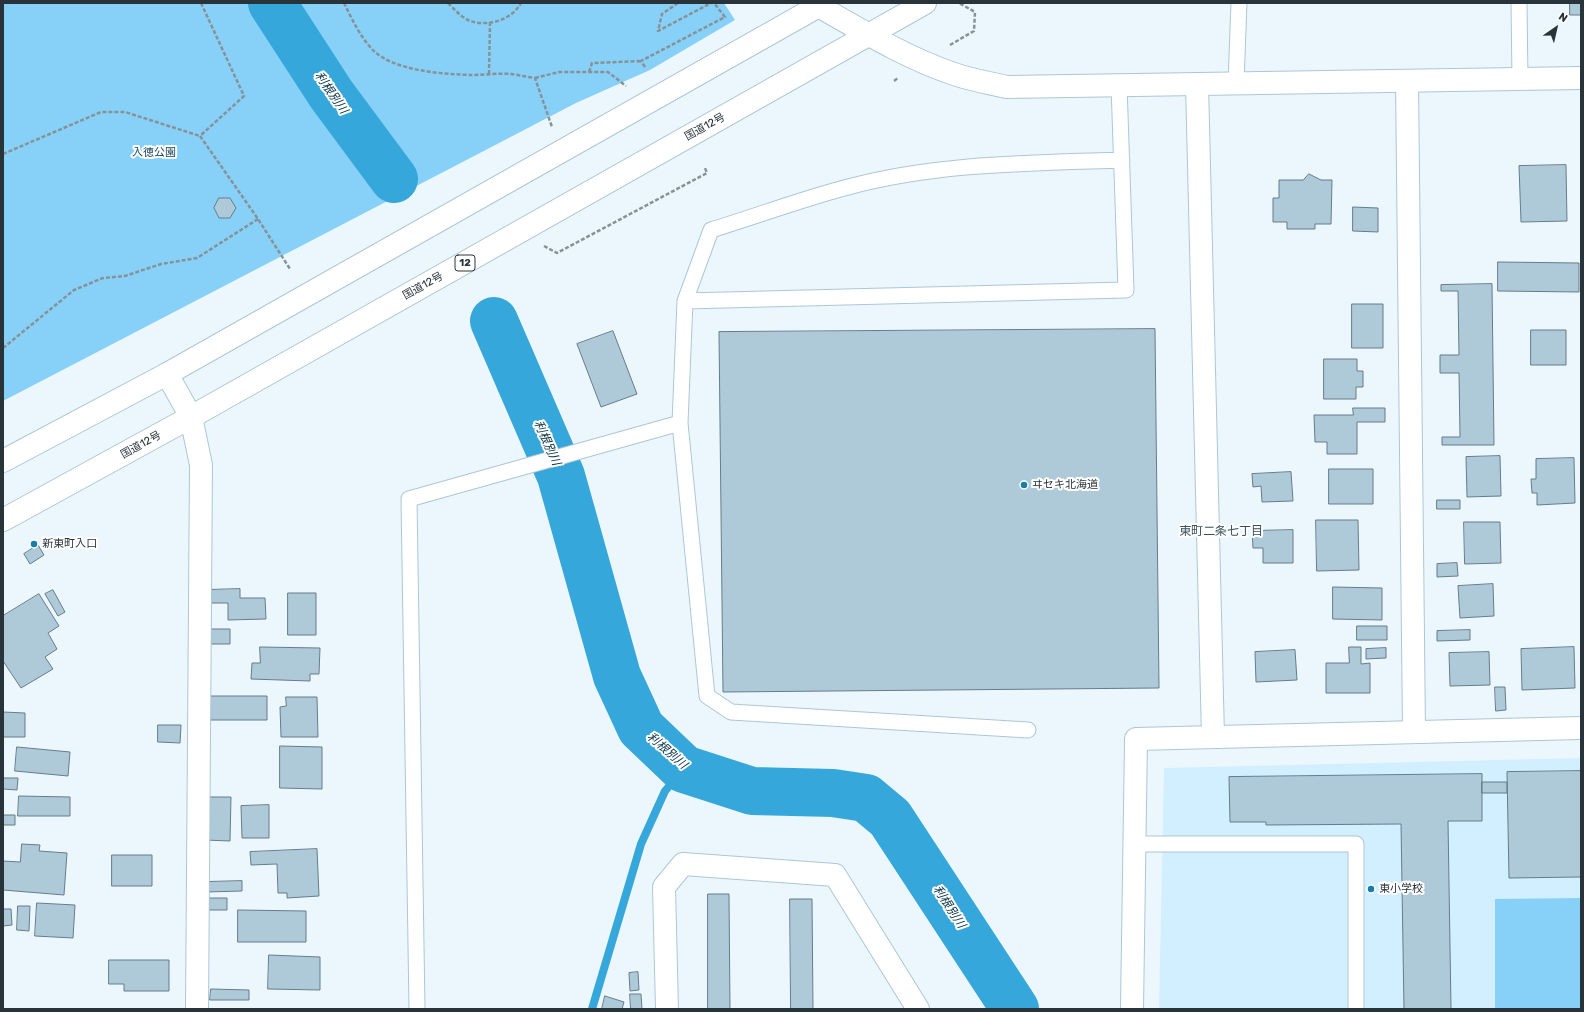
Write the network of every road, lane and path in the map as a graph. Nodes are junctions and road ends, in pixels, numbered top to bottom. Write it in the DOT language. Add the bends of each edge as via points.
graph roads {
  1 [pos="201,3"];
  2 [pos="344,3"];
  3 [pos="448,3"];
  4 [pos="521,3"];
  5 [pos="678,3"];
  6 [pos="712,3"];
  7 [pos="925,3"];
  8 [pos="1239,3"];
  9 [pos="1519,3"];
  10 [pos="818,4"];
  11 [pos="490,22"];
  12 [pos="868,35"];
  13 [pos="641,60"];
  14 [pos="645,67"];
  15 [pos="589,72"];
  16 [pos="489,74"];
  17 [pos="535,78"];
  18 [pos="1581,78"];
  19 [pos="1520,79"];
  20 [pos="1407,80"];
  21 [pos="1236,83"];
  22 [pos="1197,84"];
  23 [pos="1119,85"];
  24 [pos="626,86"];
  25 [pos="552,127"];
  26 [pos="200,136"];
  27 [pos="3,154"];
  28 [pos="1122,160"];
  29 [pos="705,168"];
  30 [pos="258,219"];
  31 [pos="544,246"];
  32 [pos="290,270"];
  33 [pos="685,301"];
  34 [pos="3,348"];
  35 [pos="168,374"];
  36 [pos="191,417"];
  37 [pos="680,423"];
  38 [pos="3,461"];
  39 [pos="3,520"];
  40 [pos="1581,728"];
  41 [pos="1028,730"];
  42 [pos="1414,732"];
  43 [pos="1212,737"];
  44 [pos="1134,844"];
  45 [pos="197,1009"];
  46 [pos="418,1009"];
  47 [pos="667,1009"];
  48 [pos="918,1009"];
  49 [pos="1132,1009"];
  50 [pos="1356,1009"];
  1 -- 26 [label="path" via="244,96"];
  2 -- 16 [label="path" via="374,52 391,63 442,72"];
  3 -- 11 [label="path" via="458,14 471,21"];
  4 -- 11 [label="path" via="510,15 498,22"];
  5 -- 6 [label="path" via="662,14 658,31"];
  6 -- 13 [label="path" via="725,18"];
  7 -- 12 [label="main road, 国道12号 / 12"];
  8 -- 21 [label="lane"];
  9 -- 19 [label="lane"];
  10 -- 12 [label="main road"];
  10 -- 35 [label="main road"];
  11 -- 16 [label="path"];
  12 -- 23 [label="main road" via="955,75 1007,86"];
  12 -- 36 [label="main road, 国道12号 / 12"];
  13 -- 14 [label="path"];
  13 -- 15 [label="path" via="592,63"];
  15 -- 17 [label="path" via="558,72"];
  15 -- 24 [label="path" via="608,72"];
  16 -- 17 [label="path"];
  17 -- 25 [label="path"];
  18 -- 19 [label="main road"];
  19 -- 20 [label="main road"];
  20 -- 21 [label="main road"];
  20 -- 42 [label="main road"];
  21 -- 22 [label="main road"];
  22 -- 23 [label="main road"];
  22 -- 43 [label="main road"];
  23 -- 28 [label="lane"];
  26 -- 27 [label="path" via="125,112 101,112"];
  26 -- 30 [label="path"];
  28 -- 33 [label="lane" via="986,165 914,174 848,187 712,230"];
  28 -- 33 [label="lane" via="1126,290"];
  29 -- 31 [label="path" via="707,173 557,253"];
  30 -- 32 [label="path"];
  30 -- 34 [label="path" via="197,258 161,264 125,276 103,278 74,290"];
  33 -- 37 [label="lane"];
  35 -- 36 [label="main road"];
  35 -- 38 [label="main road"];
  36 -- 39 [label="main road, 国道12号 / 12"];
  36 -- 45 [label="main road" via="201,465"];
  37 -- 41 [label="lane" via="707,696 731,712"];
  37 -- 46 [label="lane" via="410,499"];
  40 -- 42 [label="main road"];
  42 -- 43 [label="main road"];
  43 -- 44 [label="main road" via="1136,739"];
  44 -- 49 [label="main road"];
  44 -- 50 [label="lane" via="1356,844"];
  47 -- 48 [label="main road" via="664,887 683,864 835,875"];
}
